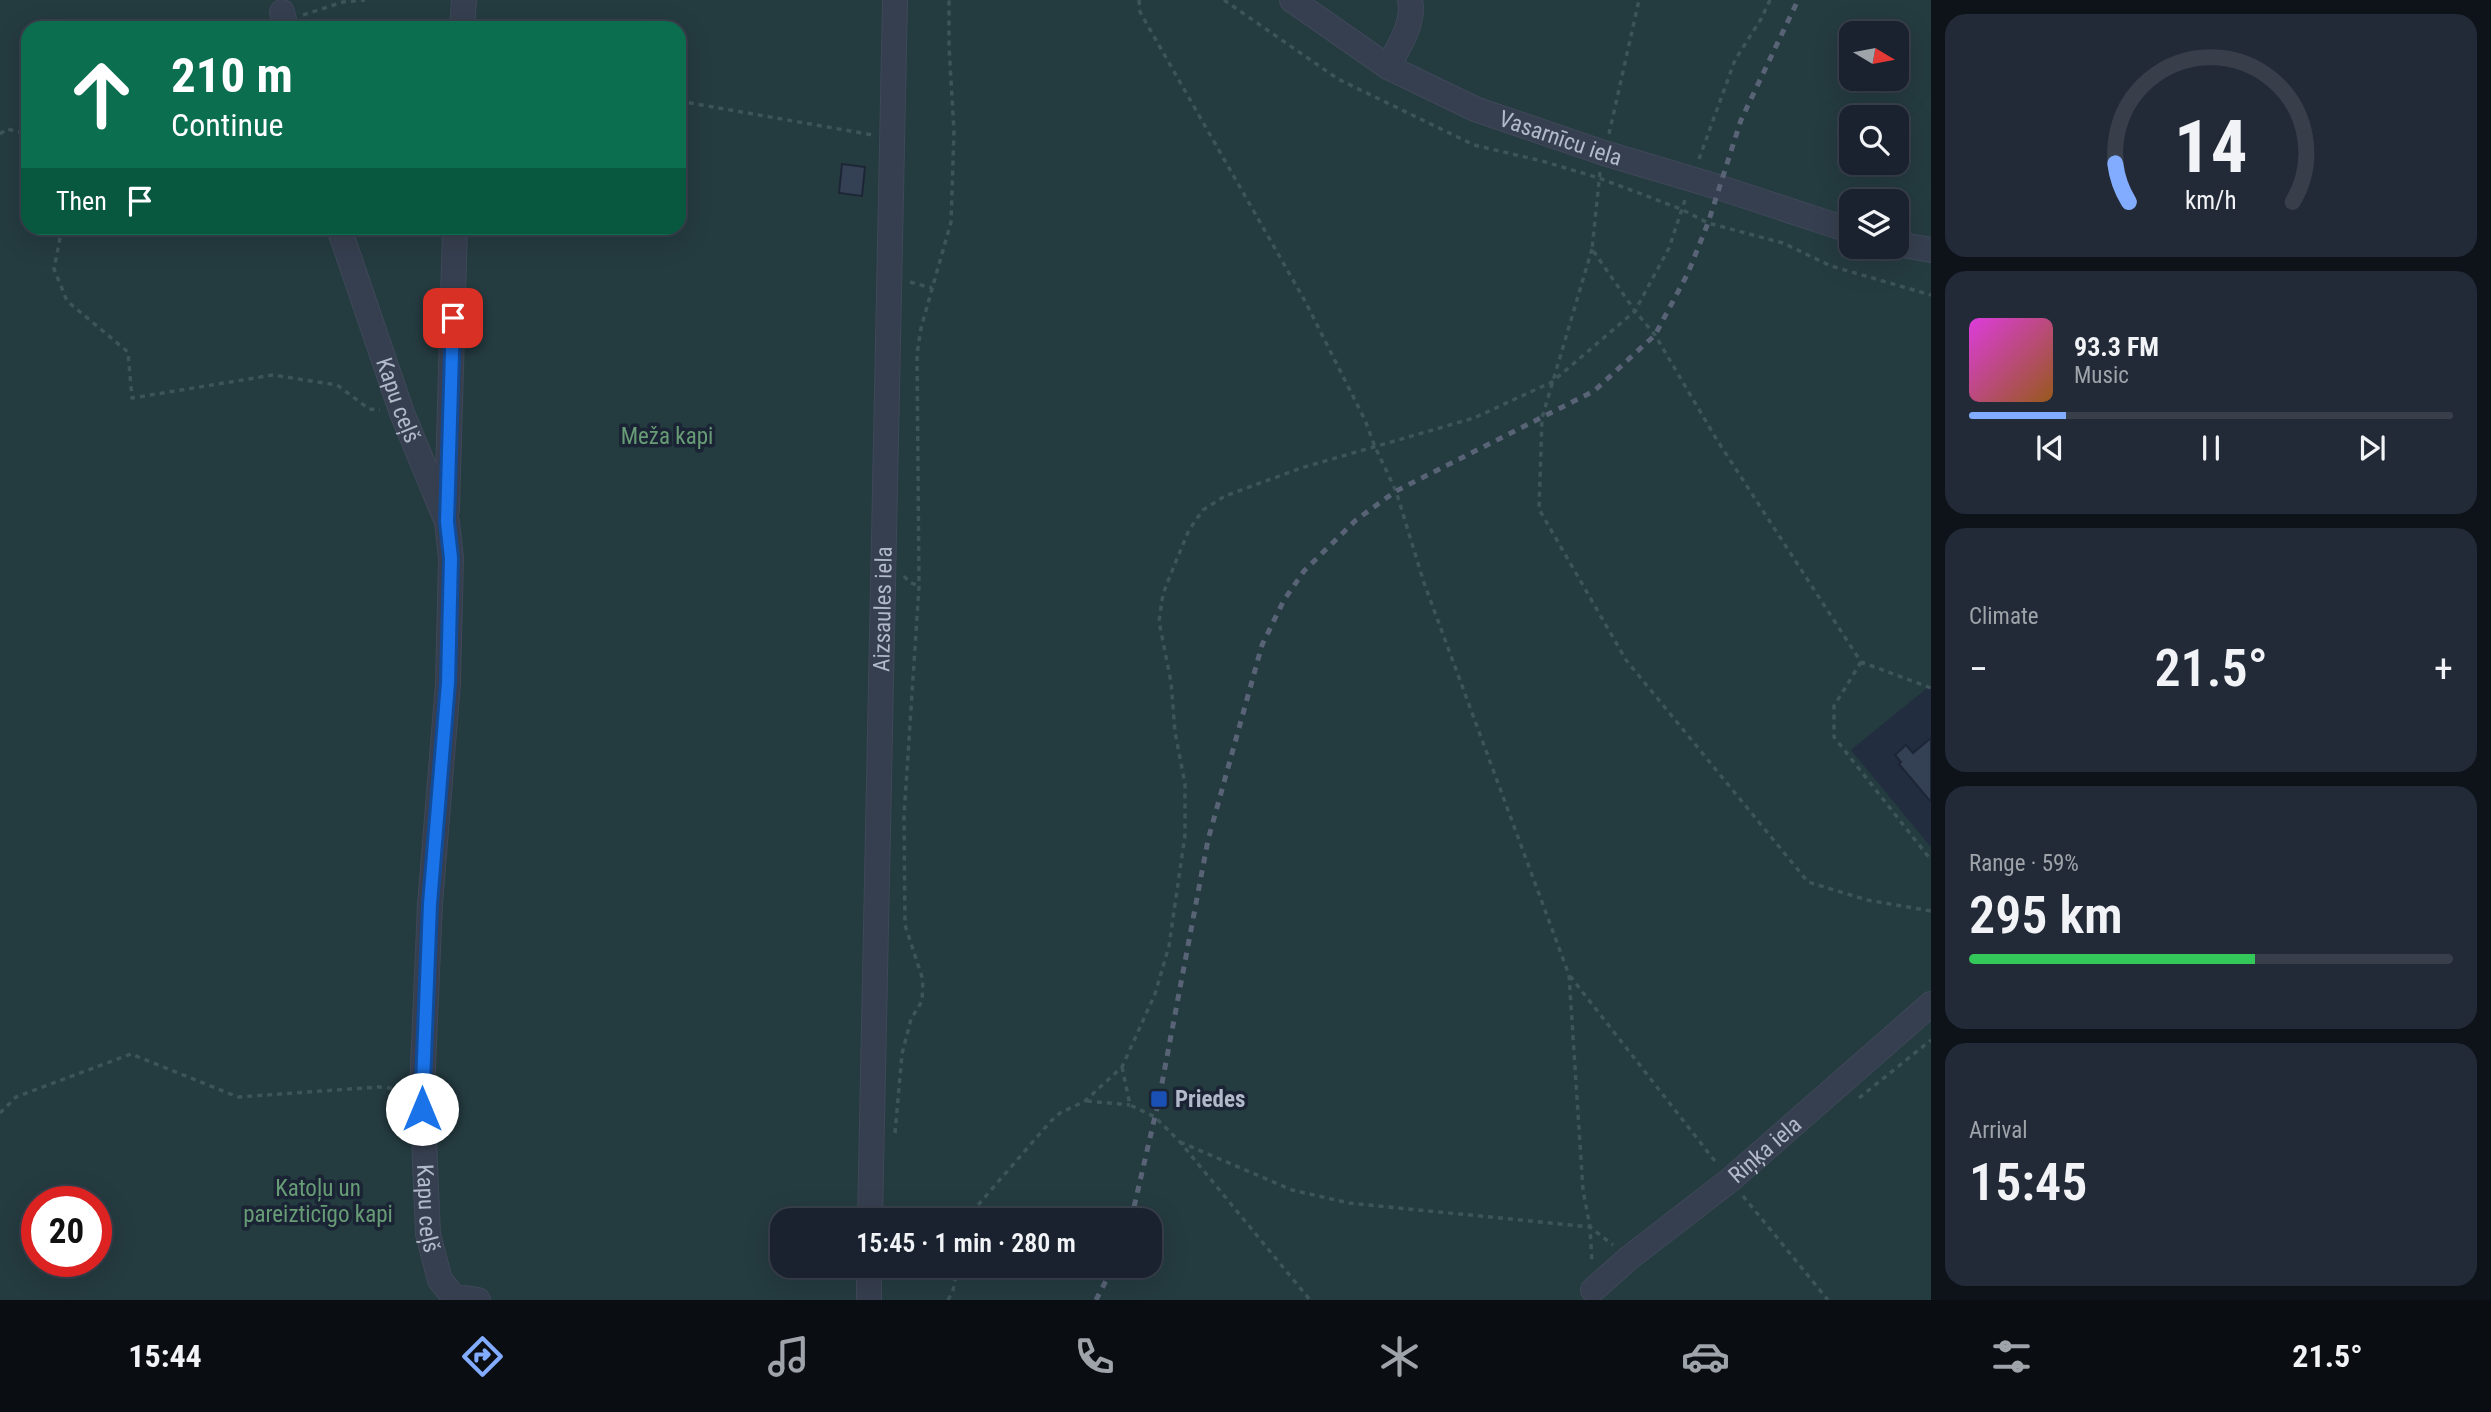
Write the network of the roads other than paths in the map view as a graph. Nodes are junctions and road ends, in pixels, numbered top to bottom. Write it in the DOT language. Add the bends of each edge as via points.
graph roads {
  1 [pos="464,0"];
  2 [pos="895,0"];
  3 [pos="1292,0"];
  4 [pos="1410,0"];
  5 [pos="462,21"];
  6 [pos="1388,67"];
  7 [pos="1839,227"];
  8 [pos="341,235"];
  9 [pos="455,235"];
  10 [pos="1909,246"];
  11 [pos="1931,250"];
  12 [pos="447,522"];
  13 [pos="1931,1004"];
  14 [pos="870,1208"];
  15 [pos="869,1278"];
  16 [pos="1594,1290"];
  17 [pos="478,1300"];
  18 [pos="869,1300"];
  1 -- 5 [label="street"];
  2 -- 14 [label="street, Aizsaules iela"];
  3 -- 6 [label="street, Vasarnīcu iela"];
  4 -- 6 [label="street" via="1408,28"];
  6 -- 7 [label="street, Vasarnīcu iela" via="1475,109"];
  8 -- 12 [label="street, Kapu ceļš" via="402,413"];
  9 -- 12 [label="street"];
  10 -- 11 [label="street"];
  12 -- 17 [label="street, Kapu ceļš" via="451,558 448,683 430,904 422,1090 428,1234 440,1280 453,1296"];
  13 -- 16 [label="street, Riņķa iela" via="1730,1180"];
  15 -- 18 [label="street"];
}
